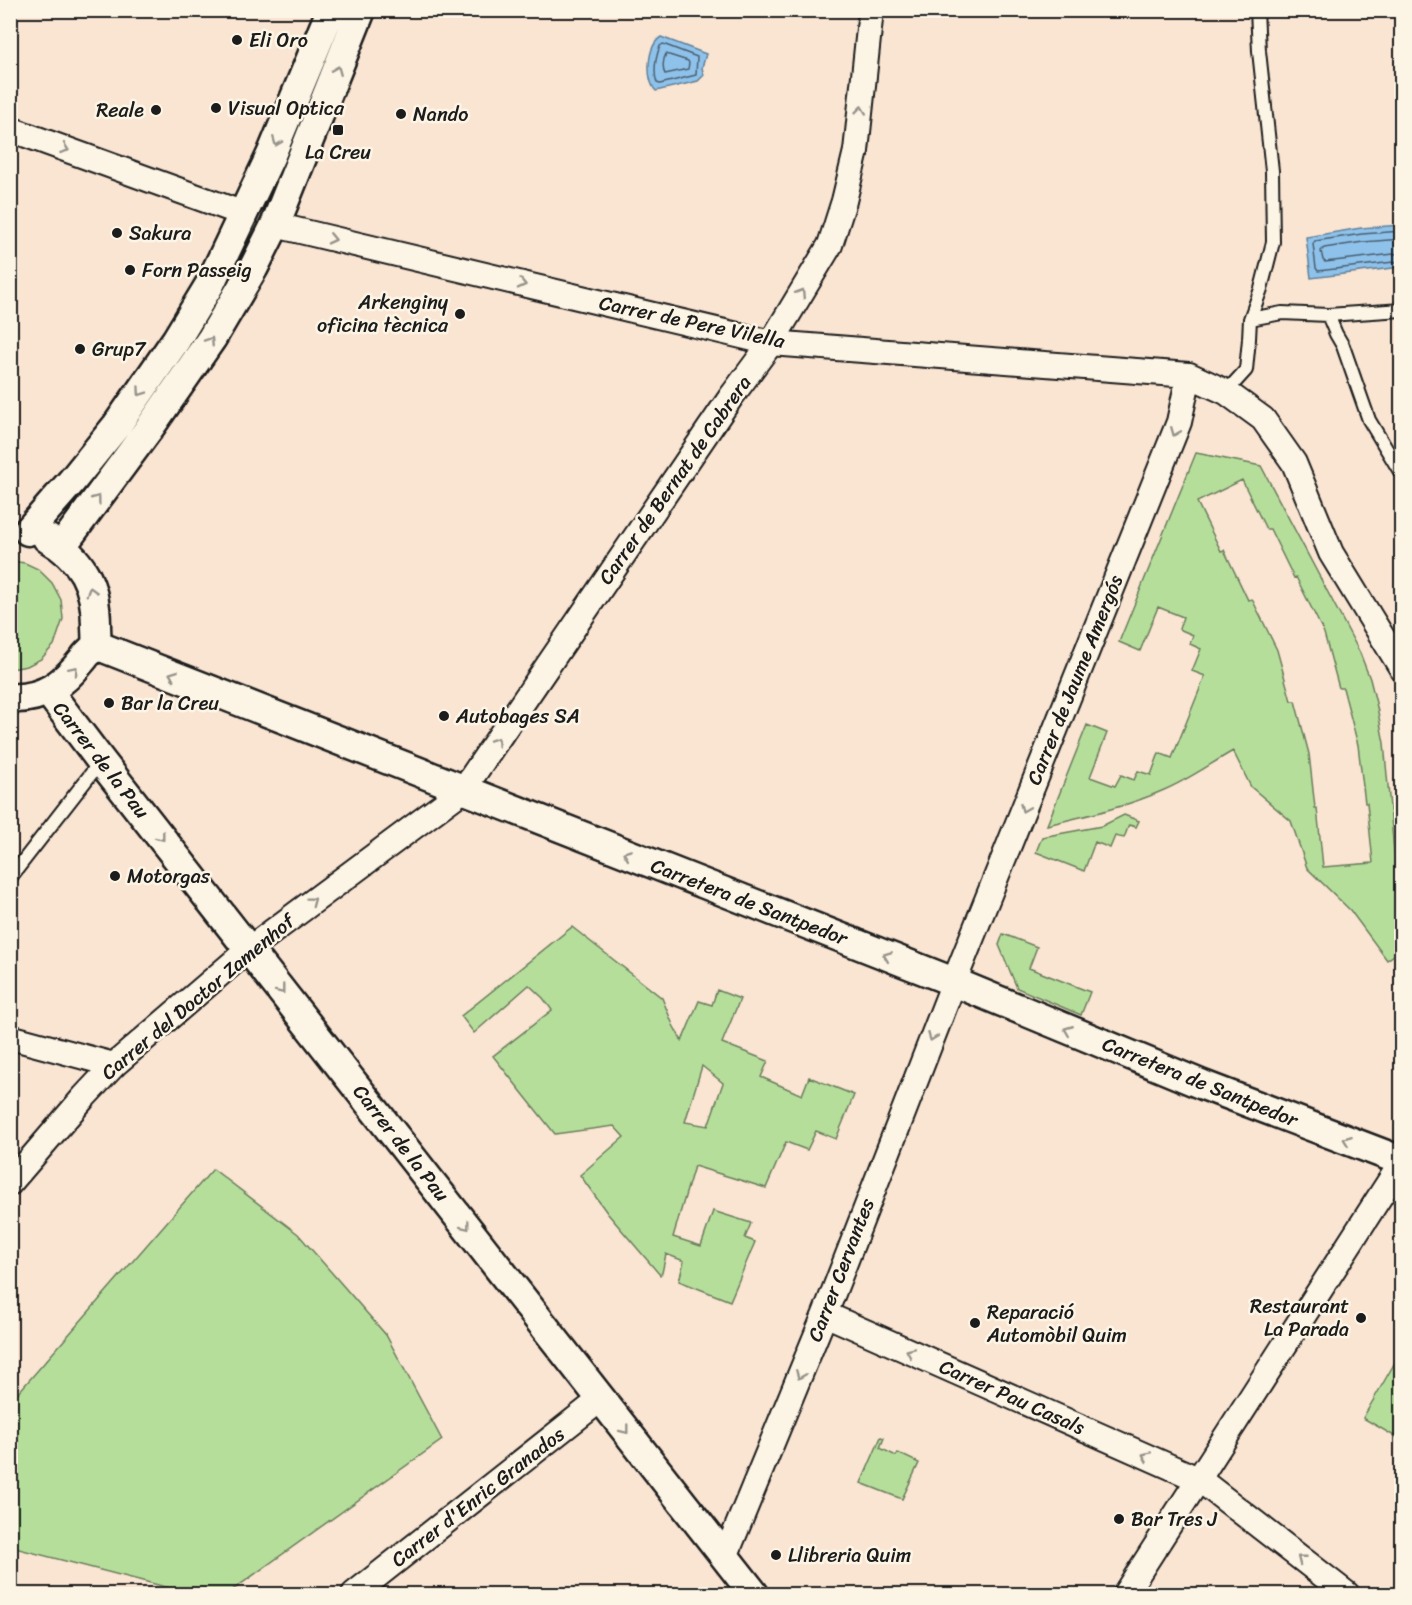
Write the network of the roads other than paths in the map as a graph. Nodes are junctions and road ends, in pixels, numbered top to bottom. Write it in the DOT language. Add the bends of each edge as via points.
graph roads {
  1 [pos="331,10"];
  2 [pos="362,10"];
  3 [pos="871,10"];
  4 [pos="1257,10"];
  5 [pos="10,129"];
  6 [pos="244,214"];
  7 [pos="275,225"];
  8 [pos="1401,310"];
  9 [pos="1328,315"];
  10 [pos="1250,319"];
  11 [pos="771,343"];
  12 [pos="1189,375"];
  13 [pos="1226,392"];
  14 [pos="1401,475"];
  15 [pos="19,530"];
  16 [pos="62,546"];
  17 [pos="96,645"];
  18 [pos="1395,647"];
  19 [pos="1401,669"];
  20 [pos="48,691"];
  21 [pos="10,698"];
  22 [pos="101,761"];
  23 [pos="463,790"];
  24 [pos="10,878"];
  25 [pos="249,949"];
  26 [pos="954,982"];
  27 [pos="10,1037"];
  28 [pos="114,1065"];
  29 [pos="1401,1161"];
  30 [pos="10,1184"];
  31 [pos="825,1314"];
  32 [pos="601,1399"];
  33 [pos="1200,1480"];
  34 [pos="725,1557"];
  35 [pos="354,1594"];
  36 [pos="754,1594"];
  37 [pos="1125,1594"];
  38 [pos="1347,1594"];
  1 -- 6 [label="street, one-way"];
  7 -- 2 [label="street, one-way"];
  11 -- 3 [label="street, Carrer de Bernat de Cabrera, one-way" via="830,245 844,201 856,151"];
  4 -- 10 [label="lane" via="1272,171 1273,242"];
  5 -- 6 [label="street, one-way"];
  6 -- 7 [label="street"];
  6 -- 15 [label="street, one-way" via="210,284 152,376 71,482"];
  7 -- 11 [label="street, Carrer de Pere Vilella, one-way"];
  16 -- 7 [label="street, one-way" via="212,338"];
  8 -- 9 [label="lane"];
  9 -- 10 [label="lane" via="1282,313"];
  9 -- 14 [label="lane" via="1369,420"];
  10 -- 13 [label="lane" via="1246,370"];
  11 -- 12 [label="street, Carrer de Pere Vilella"];
  23 -- 11 [label="street, Carrer de Bernat de Cabrera, one-way"];
  12 -- 13 [label="street"];
  12 -- 26 [label="street, Carrer de Jaume Amergós, one-way" via="1179,422"];
  13 -- 18 [label="street" via="1263,419 1294,463 1331,553"];
  15 -- 16 [label="street"];
  17 -- 16 [label="street, one-way" via="93,590 81,566"];
  20 -- 17 [label="street, one-way" via="69,676"];
  23 -- 17 [label="street, Carretera de Santpedor, one-way"];
  18 -- 19 [label="street"];
  20 -- 21 [label="street" via="22,699"];
  20 -- 22 [label="street, Carrer de la Pau"];
  22 -- 24 [label="lane"];
  22 -- 25 [label="street, Carrer de la Pau, one-way"];
  25 -- 23 [label="street, Carrer del Doctor Zamenhof, one-way"];
  26 -- 23 [label="street, Carretera de Santpedor, one-way"];
  25 -- 28 [label="street, Carrer del Doctor Zamenhof"];
  25 -- 32 [label="street, Carrer de la Pau, one-way"];
  29 -- 26 [label="street, Carretera de Santpedor, one-way" via="1203,1085"];
  26 -- 31 [label="street, Carrer Cervantes, one-way"];
  27 -- 28 [label="street"];
  28 -- 30 [label="street, Carrer del Doctor Zamenhof"];
  29 -- 33 [label="street"];
  33 -- 31 [label="street, Carrer Pau Casals, one-way"];
  31 -- 34 [label="street, Carrer Cervantes, one-way"];
  32 -- 34 [label="street, Carrer de la Pau, one-way"];
  32 -- 35 [label="street, Carrer d'Enric Granados"];
  33 -- 37 [label="street"];
  38 -- 33 [label="street, Carrer Pau Casals, one-way"];
  34 -- 36 [label="street, Carrer de la Pau"];
}
